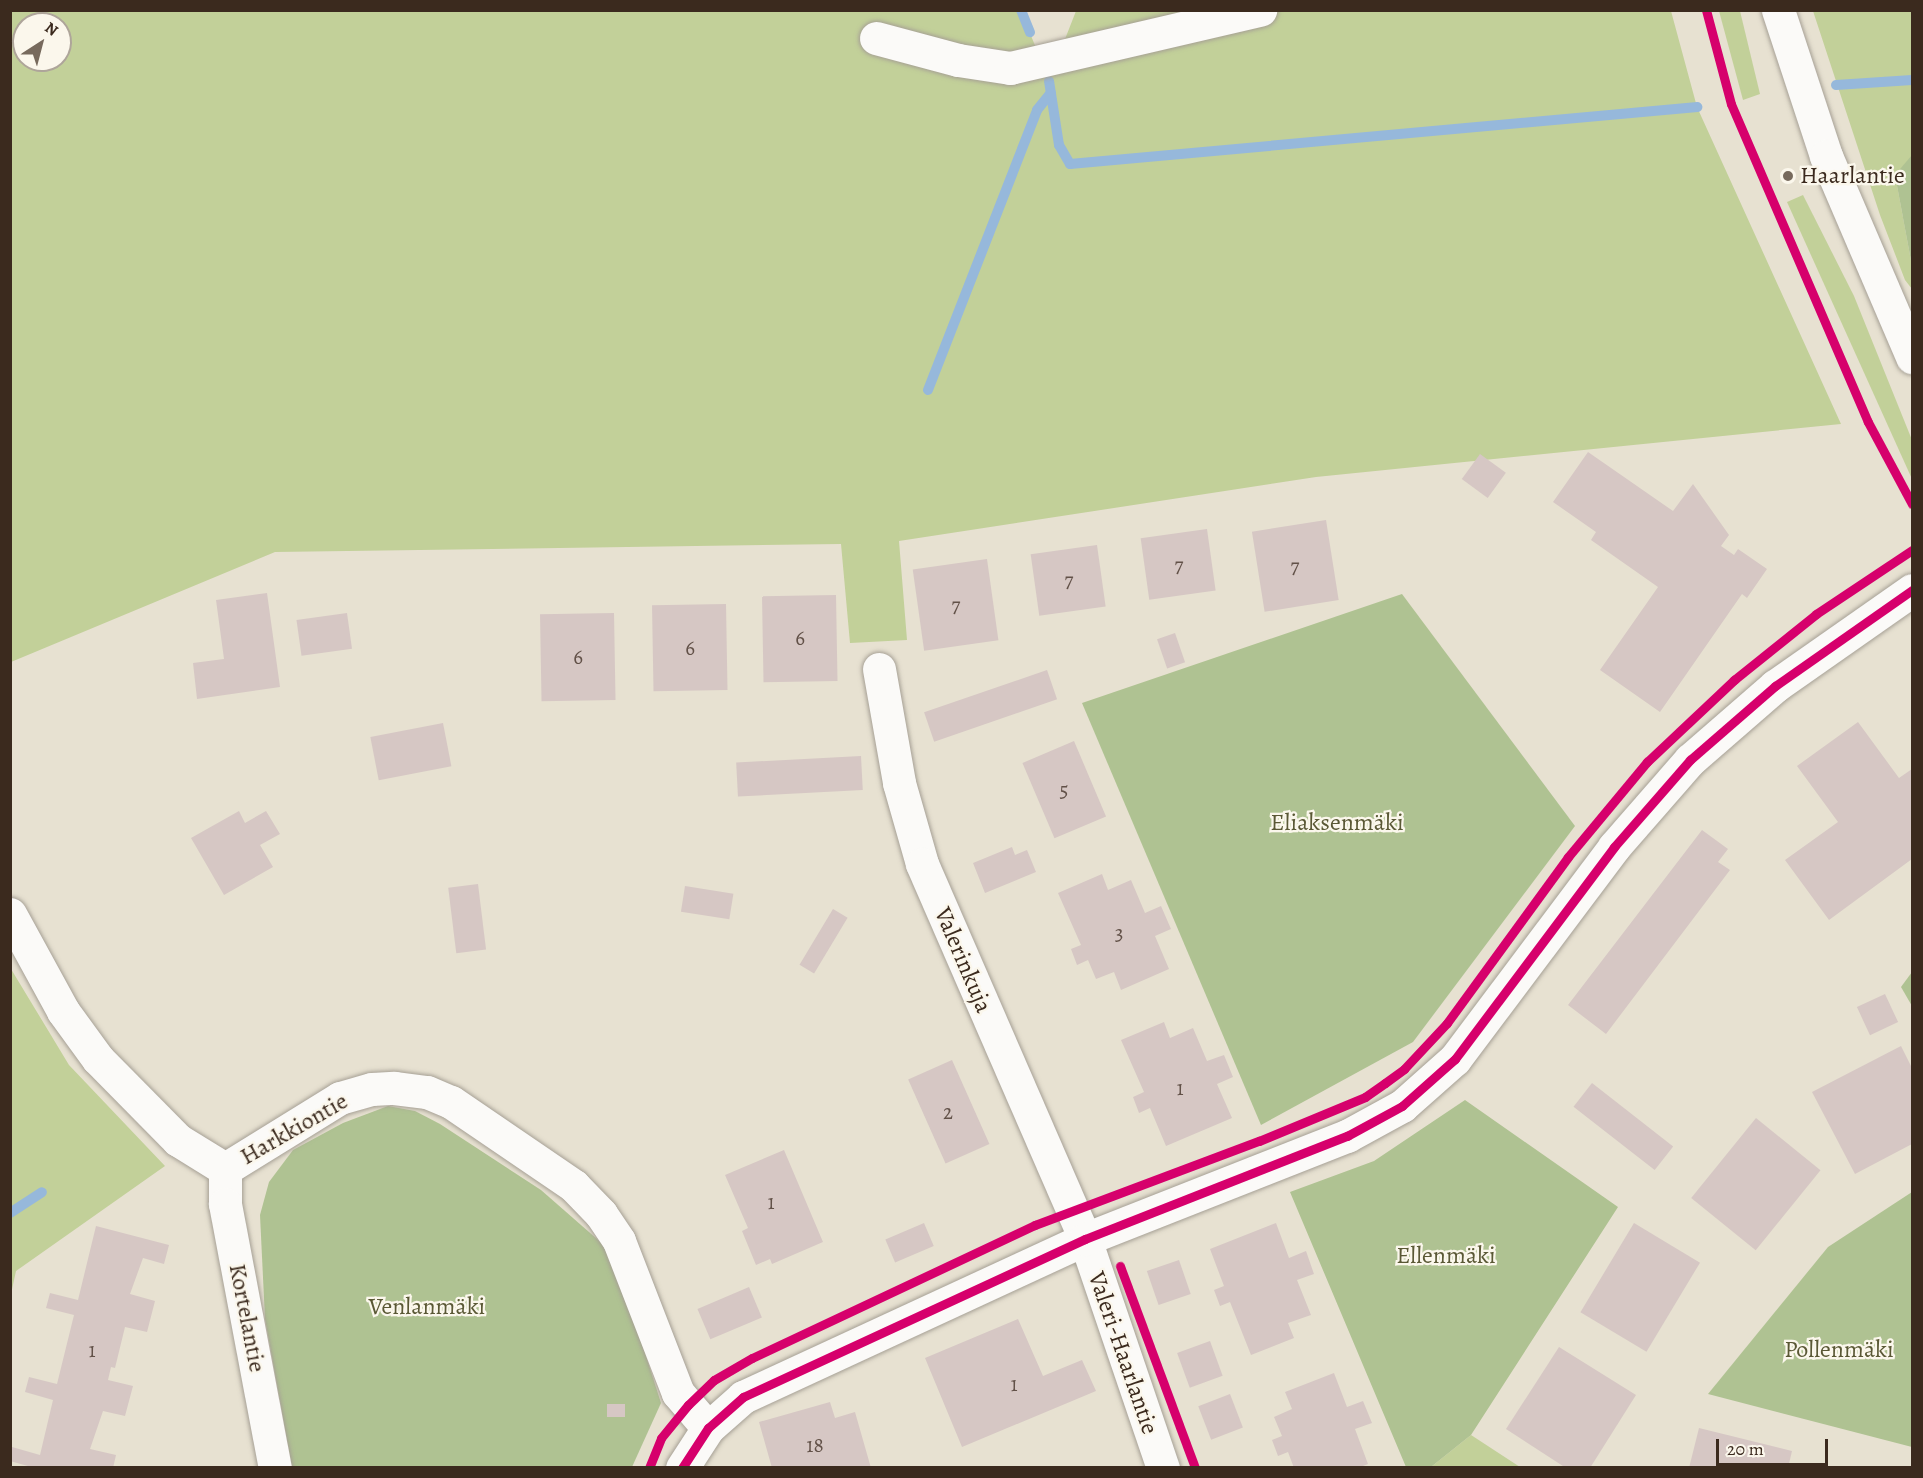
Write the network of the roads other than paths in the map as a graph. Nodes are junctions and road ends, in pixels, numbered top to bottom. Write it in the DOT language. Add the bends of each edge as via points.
graph roads {
  1 [pos="1260,10"];
  2 [pos="1778,10"];
  3 [pos="876,38"];
  4 [pos="1912,357"];
  5 [pos="1912,590"];
  6 [pos="879,669"];
  7 [pos="10,914"];
  8 [pos="225,1169"];
  9 [pos="1084,1239"];
  10 [pos="708,1428"];
  11 [pos="275,1467"];
  12 [pos="682,1467"];
  13 [pos="1162,1467"];
  1 -- 3 [label="street" via="1010,68 958,60"];
  2 -- 4 [label="street" via="1826,156"];
  5 -- 9 [label="street" via="1775,686 1690,760 1636,821 1455,1059 1426,1088 1375,1123 1347,1136"];
  6 -- 9 [label="street, Valerinkuja" via="899,783 922,864"];
  7 -- 8 [label="street, Harkkiontie" via="63,1011 98,1059 178,1140"];
  8 -- 10 [label="street, Harkkiontie" via="340,1098 372,1089 394,1089 427,1092 452,1102 574,1186 601,1214 634,1272 678,1393"];
  8 -- 11 [label="street, Kortelantie" via="225,1204"];
  9 -- 10 [label="street" via="743,1397"];
  9 -- 13 [label="street, Valeri-Haarlantie"];
  10 -- 12 [label="street"];
}
